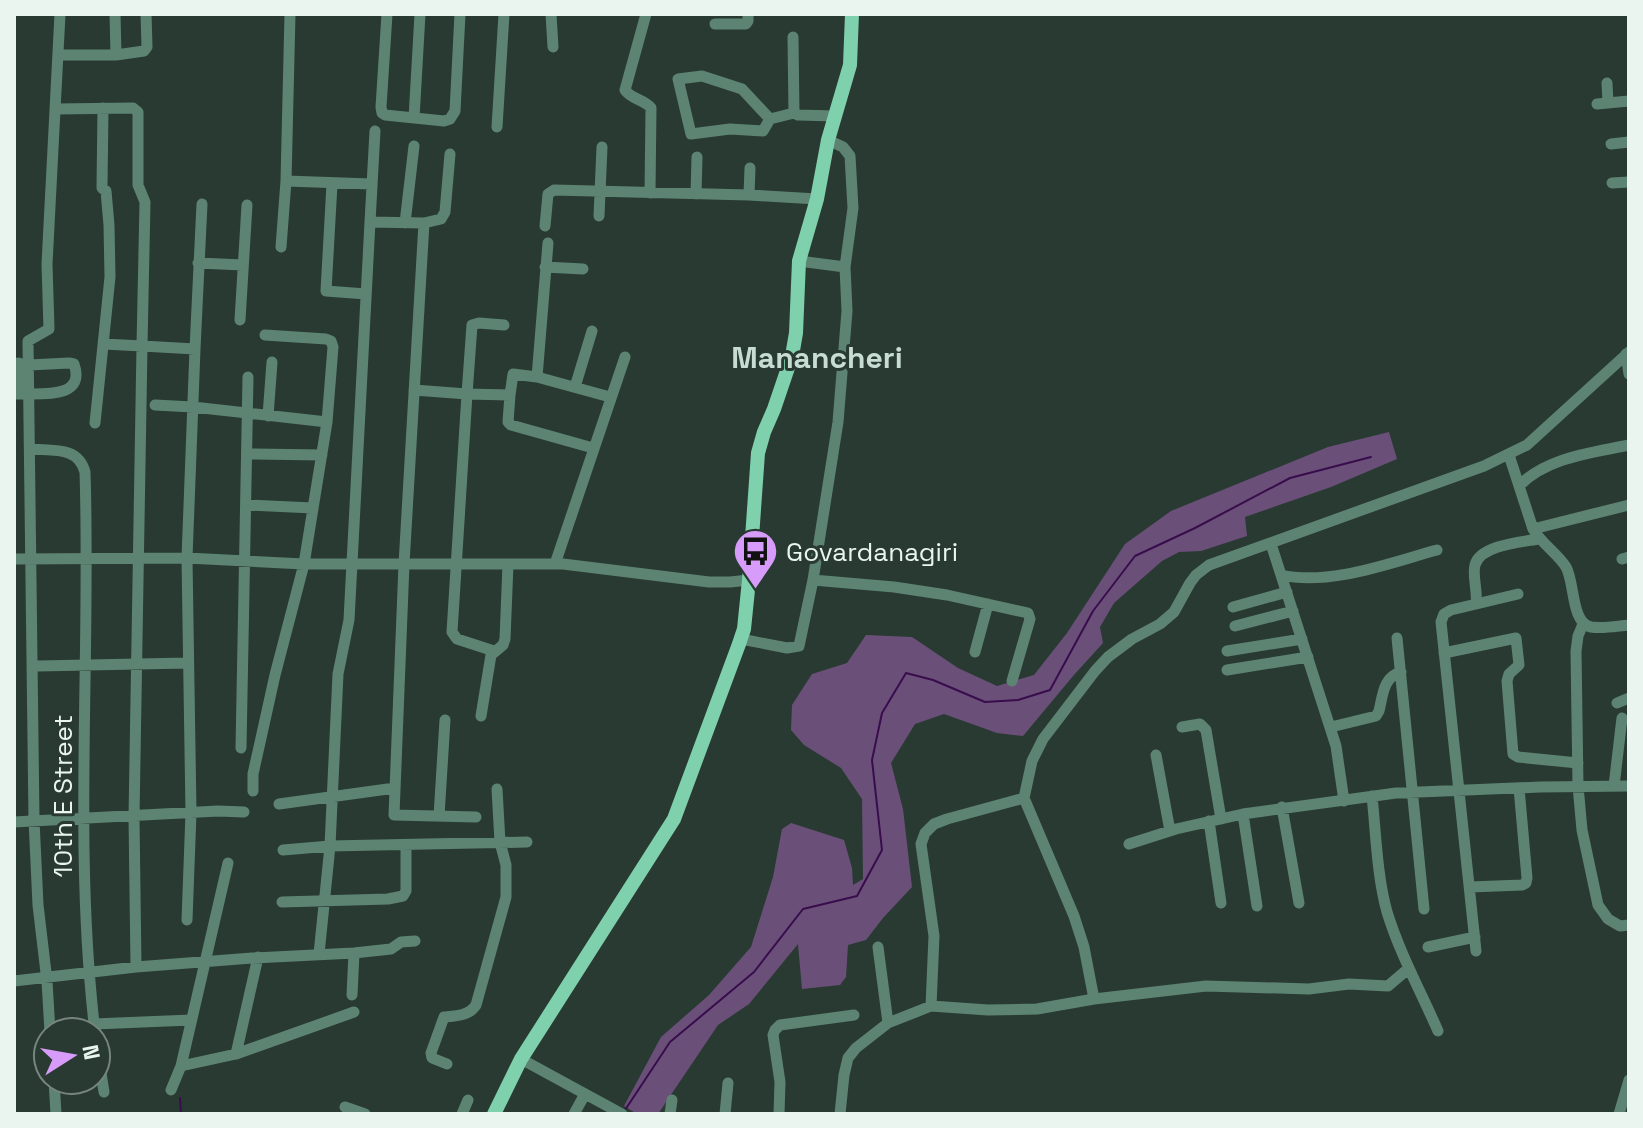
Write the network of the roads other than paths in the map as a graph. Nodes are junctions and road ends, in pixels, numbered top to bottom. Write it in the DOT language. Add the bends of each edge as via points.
graph roads {
  1 [pos="60,14"];
  2 [pos="115,14"];
  3 [pos="146,14"];
  4 [pos="290,14"];
  5 [pos="387,14"];
  6 [pos="420,14"];
  7 [pos="460,14"];
  8 [pos="504,14"];
  9 [pos="551,14"];
  10 [pos="646,14"];
  11 [pos="748,14"];
  12 [pos="852,14"];
  13 [pos="715,24"];
  14 [pos="793,37"];
  15 [pos="553,47"];
  16 [pos="58,55"];
  17 [pos="116,55"];
  18 [pos="1607,83"];
  19 [pos="1629,101"];
  20 [pos="103,108"];
  21 [pos="56,109"];
  22 [pos="794,113"];
  23 [pos="835,116"];
  24 [pos="414,118"];
  25 [pos="770,119"];
  26 [pos="497,127"];
  27 [pos="375,131"];
  28 [pos="828,140"];
  29 [pos="1629,142"];
  30 [pos="1611,144"];
  31 [pos="414,146"];
  32 [pos="602,147"];
  33 [pos="450,154"];
  34 [pos="697,157"];
  35 [pos="750,168"];
  36 [pos="286,181"];
  37 [pos="1629,182"];
  38 [pos="1612,183"];
  39 [pos="332,184"];
  40 [pos="371,184"];
  41 [pos="600,192"];
  42 [pos="650,193"];
  43 [pos="696,194"];
  44 [pos="749,195"];
  45 [pos="817,199"];
  46 [pos="202,204"];
  47 [pos="247,205"];
  48 [pos="599,216"];
  49 [pos="370,222"];
  50 [pos="405,223"];
  51 [pos="424,223"];
  52 [pos="545,226"];
  53 [pos="548,243"];
  54 [pos="281,247"];
  55 [pos="799,261"];
  56 [pos="198,263"];
  57 [pos="243,265"];
  58 [pos="545,267"];
  59 [pos="845,267"];
  60 [pos="583,269"];
  61 [pos="366,294"];
  62 [pos="240,320"];
  63 [pos="504,325"];
  64 [pos="592,331"];
  65 [pos="265,335"];
  66 [pos="104,344"];
  67 [pos="142,346"];
  68 [pos="195,349"];
  69 [pos="1628,353"];
  70 [pos="625,357"];
  71 [pos="272,362"];
  72 [pos="24,364"];
  73 [pos="1629,374"];
  74 [pos="248,377"];
  75 [pos="537,377"];
  76 [pos="575,387"];
  77 [pos="414,390"];
  78 [pos="24,394"];
  79 [pos="467,394"];
  80 [pos="510,395"];
  81 [pos="610,397"];
  82 [pos="155,405"];
  83 [pos="193,407"];
  84 [pos="248,414"];
  85 [pos="268,416"];
  86 [pos="327,422"];
  87 [pos="95,423"];
  88 [pos="1629,445"];
  89 [pos="593,448"];
  90 [pos="30,449"];
  91 [pos="247,454"];
  92 [pos="322,455"];
  93 [pos="1509,455"];
  94 [pos="1519,486"];
  95 [pos="246,505"];
  96 [pos="1629,505"];
  97 [pos="313,508"];
  98 [pos="1536,534"];
  99 [pos="1271,544"];
  100 [pos="1437,550"];
  101 [pos="187,558"];
  102 [pos="14,559"];
  103 [pos="32,559"];
  104 [pos="87,559"];
  105 [pos="137,559"];
  106 [pos="245,561"];
  107 [pos="353,563"];
  108 [pos="458,563"];
  109 [pos="304,564"];
  110 [pos="404,564"];
  111 [pos="508,564"];
  112 [pos="555,564"];
  113 [pos="1281,575"];
  114 [pos="749,580"];
  115 [pos="813,580"];
  116 [pos="1287,592"];
  117 [pos="1518,594"];
  118 [pos="988,604"];
  119 [pos="1476,604"];
  120 [pos="1233,607"];
  121 [pos="1293,611"];
  122 [pos="1583,624"];
  123 [pos="1629,625"];
  124 [pos="1235,626"];
  125 [pos="1397,638"];
  126 [pos="741,639"];
  127 [pos="1302,639"];
  128 [pos="494,651"];
  129 [pos="1227,651"];
  130 [pos="975,652"];
  131 [pos="1444,653"];
  132 [pos="1308,657"];
  133 [pos="136,663"];
  134 [pos="188,663"];
  135 [pos="85,665"];
  136 [pos="38,666"];
  137 [pos="1227,670"];
  138 [pos="1401,672"];
  139 [pos="1012,681"];
  140 [pos="481,716"];
  141 [pos="1622,718"];
  142 [pos="445,720"];
  143 [pos="1182,727"];
  144 [pos="1331,727"];
  145 [pos="241,748"];
  146 [pos="1156,755"];
  147 [pos="1578,763"];
  148 [pos="1578,786"];
  149 [pos="1614,786"];
  150 [pos="1629,786"];
  151 [pos="395,788"];
  152 [pos="1519,788"];
  153 [pos="497,789"];
  154 [pos="1460,790"];
  155 [pos="253,791"];
  156 [pos="1414,792"];
  157 [pos="1372,796"];
  158 [pos="331,798"];
  159 [pos="1024,798"];
  160 [pos="1344,801"];
  161 [pos="279,804"];
  162 [pos="1282,807"];
  163 [pos="244,812"];
  164 [pos="191,813"];
  165 [pos="1243,814"];
  166 [pos="439,816"];
  167 [pos="134,817"];
  168 [pos="476,817"];
  169 [pos="84,819"];
  170 [pos="34,820"];
  171 [pos="1215,820"];
  172 [pos="14,822"];
  173 [pos="1170,831"];
  174 [pos="500,842"];
  175 [pos="527,842"];
  176 [pos="1129,844"];
  177 [pos="406,845"];
  178 [pos="330,846"];
  179 [pos="283,850"];
  180 [pos="228,863"];
  181 [pos="1470,887"];
  182 [pos="325,899"];
  183 [pos="282,902"];
  184 [pos="1221,903"];
  185 [pos="1299,903"];
  186 [pos="1257,906"];
  187 [pos="1424,909"];
  188 [pos="187,920"];
  189 [pos="1629,925"];
  190 [pos="1475,937"];
  191 [pos="415,941"];
  192 [pos="878,947"];
  193 [pos="1428,947"];
  194 [pos="1476,951"];
  195 [pos="354,953"];
  196 [pos="319,954"];
  197 [pos="258,957"];
  198 [pos="205,961"];
  199 [pos="136,967"];
  200 [pos="1408,969"];
  201 [pos="88,974"];
  202 [pos="46,977"];
  203 [pos="14,981"];
  204 [pos="352,995"];
  205 [pos="1094,999"];
  206 [pos="931,1006"];
  207 [pos="354,1012"];
  208 [pos="854,1015"];
  209 [pos="49,1016"];
  210 [pos="93,1016"];
  211 [pos="191,1020"];
  212 [pos="888,1023"];
  213 [pos="112,1027"];
  214 [pos="1438,1031"];
  215 [pos="236,1054"];
  216 [pos="521,1059"];
  217 [pos="447,1064"];
  218 [pos="181,1066"];
  219 [pos="1629,1080"];
  220 [pos="728,1083"];
  221 [pos="171,1090"];
  222 [pos="585,1094"];
  223 [pos="468,1100"];
  224 [pos="672,1100"];
  225 [pos="345,1107"];
  226 [pos="619,1112"];
  227 [pos="365,1114"];
  228 [pos="462,1114"];
  229 [pos="494,1114"];
  230 [pos="574,1114"];
  231 [pos="670,1114"];
  232 [pos="725,1114"];
  233 [pos="779,1114"];
  234 [pos="840,1114"];
  235 [pos="1619,1114"];
  1 -- 16 [label="street"];
  2 -- 17 [label="street"];
  3 -- 17 [label="street" via="147,47"];
  4 -- 36 [label="street"];
  5 -- 24 [label="street" via="381,110"];
  6 -- 24 [label="street"];
  7 -- 24 [label="street" via="453,116 444,121"];
  8 -- 26 [label="street"];
  9 -- 15 [label="street"];
  10 -- 42 [label="street" via="625,90 651,108"];
  11 -- 13 [label="street" via="746,24"];
  12 -- 23 [label="main road" via="850,65"];
  14 -- 22 [label="street"];
  16 -- 17 [label="street"];
  16 -- 21 [label="street"];
  18 -- 19 [label="street" via="1603,103"];
  20 -- 21 [label="street"];
  20 -- 66 [label="street" via="102,188 110,277"];
  20 -- 67 [label="street" via="138,112 138,185 145,202"];
  21 -- 72 [label="street" via="47,264 49,329 28,341"];
  22 -- 23 [label="street"];
  22 -- 25 [label="street"];
  23 -- 28 [label="main road"];
  25 -- 25 [label="street" via="742,89 702,76 678,79 691,134 763,131"];
  27 -- 40 [label="street"];
  28 -- 45 [label="main road"];
  28 -- 59 [label="street" via="850,156 853,208"];
  29 -- 30 [label="street"];
  31 -- 50 [label="street"];
  32 -- 41 [label="street"];
  33 -- 51 [label="street" via="445,212 441,219"];
  34 -- 43 [label="street"];
  35 -- 44 [label="street"];
  36 -- 39 [label="street"];
  36 -- 54 [label="street"];
  37 -- 38 [label="street"];
  39 -- 40 [label="street"];
  39 -- 61 [label="street" via="326,291"];
  40 -- 49 [label="street"];
  41 -- 42 [label="street"];
  41 -- 48 [label="street"];
  41 -- 52 [label="street" via="554,190 548,194"];
  42 -- 43 [label="street"];
  43 -- 44 [label="street"];
  44 -- 45 [label="street"];
  45 -- 55 [label="main road"];
  46 -- 56 [label="street"];
  47 -- 57 [label="street"];
  49 -- 50 [label="street"];
  49 -- 61 [label="street"];
  50 -- 51 [label="street"];
  51 -- 77 [label="street"];
  53 -- 58 [label="street"];
  55 -- 59 [label="street"];
  55 -- 114 [label="main road" via="792,356 758,453"];
  56 -- 57 [label="street"];
  56 -- 68 [label="street"];
  57 -- 62 [label="street"];
  58 -- 60 [label="street"];
  58 -- 75 [label="street"];
  59 -- 115 [label="street" via="838,422"];
  61 -- 107 [label="street"];
  63 -- 79 [label="street" via="472,325"];
  64 -- 76 [label="street"];
  65 -- 86 [label="street" via="331,341"];
  66 -- 67 [label="street"];
  66 -- 87 [label="street"];
  67 -- 68 [label="street"];
  67 -- 105 [label="street"];
  68 -- 83 [label="street"];
  69 -- 73 [label="street"];
  69 -- 93 [label="street" via="1527,445"];
  70 -- 81 [label="street"];
  71 -- 85 [label="street"];
  72 -- 78 [label="street"];
  72 -- 78 [label="street" via="69,363 77,372 70,389"];
  74 -- 84 [label="street"];
  75 -- 76 [label="street"];
  75 -- 80 [label="street" via="513,374"];
  76 -- 81 [label="street"];
  77 -- 79 [label="street"];
  77 -- 110 [label="street"];
  78 -- 90 [label="street"];
  79 -- 80 [label="street"];
  79 -- 108 [label="street"];
  80 -- 89 [label="street" via="511,425"];
  81 -- 89 [label="street"];
  82 -- 83 [label="street"];
  83 -- 84 [label="street"];
  83 -- 101 [label="street"];
  84 -- 85 [label="street"];
  84 -- 91 [label="street"];
  85 -- 86 [label="street"];
  86 -- 92 [label="street"];
  88 -- 94 [label="street" via="1559,461 1538,469"];
  89 -- 112 [label="street"];
  90 -- 103 [label="street"];
  90 -- 104 [label="street, 10th E Street" via="69,452 82,463"];
  91 -- 92 [label="street"];
  91 -- 95 [label="street"];
  92 -- 97 [label="street"];
  93 -- 94 [label="street"];
  93 -- 99 [label="street"];
  94 -- 98 [label="street"];
  95 -- 97 [label="street"];
  95 -- 106 [label="street"];
  96 -- 98 [label="street"];
  97 -- 109 [label="street"];
  98 -- 119 [label="street" via="1479,556"];
  98 -- 122 [label="street" via="1567,569"];
  99 -- 113 [label="street"];
  99 -- 159 [label="street" via="1209,565 1190,583 1174,612 1108,657 1043,739"];
  100 -- 113 [label="street" via="1336,576"];
  101 -- 105 [label="street"];
  101 -- 106 [label="street"];
  101 -- 134 [label="street"];
  102 -- 103 [label="street"];
  103 -- 104 [label="street"];
  103 -- 170 [label="street"];
  104 -- 105 [label="street"];
  104 -- 135 [label="street, 10th E Street"];
  105 -- 133 [label="street"];
  106 -- 109 [label="street"];
  106 -- 145 [label="street"];
  107 -- 109 [label="street"];
  107 -- 110 [label="street"];
  107 -- 158 [label="street" via="338,674"];
  108 -- 110 [label="street"];
  108 -- 111 [label="street"];
  108 -- 128 [label="street" via="453,635"];
  109 -- 155 [label="street"];
  110 -- 151 [label="street"];
  111 -- 112 [label="street"];
  111 -- 128 [label="street" via="505,639"];
  112 -- 114 [label="street" via="693,581"];
  113 -- 116 [label="street"];
  114 -- 126 [label="main road"];
  115 -- 118 [label="street" via="894,587"];
  115 -- 126 [label="street" via="799,646"];
  116 -- 120 [label="street"];
  116 -- 121 [label="street"];
  117 -- 119 [label="street"];
  118 -- 130 [label="street"];
  118 -- 139 [label="street" via="1030,615"];
  119 -- 131 [label="street" via="1444,614"];
  121 -- 124 [label="street"];
  121 -- 127 [label="street"];
  122 -- 123 [label="street"];
  122 -- 147 [label="street" via="1576,651"];
  125 -- 138 [label="street"];
  126 -- 216 [label="main road" via="674,819"];
  127 -- 129 [label="street"];
  127 -- 132 [label="street"];
  128 -- 140 [label="street"];
  131 -- 147 [label="street" via="1516,638 1519,665 1507,681 1513,754"];
  131 -- 154 [label="street"];
  132 -- 137 [label="street"];
  132 -- 144 [label="street"];
  133 -- 134 [label="street"];
  133 -- 135 [label="street"];
  133 -- 167 [label="street"];
  134 -- 164 [label="street"];
  135 -- 136 [label="street"];
  135 -- 169 [label="street, 10th E Street"];
  138 -- 144 [label="street" via="1388,679 1376,716"];
  138 -- 156 [label="street"];
  141 -- 149 [label="street"];
  142 -- 166 [label="street"];
  143 -- 171 [label="street" via="1200,724 1206,730"];
  144 -- 160 [label="street"];
  146 -- 173 [label="street"];
  147 -- 148 [label="street"];
  148 -- 149 [label="street"];
  148 -- 152 [label="street"];
  148 -- 189 [label="street" via="1598,905 1608,919"];
  149 -- 150 [label="street"];
  151 -- 158 [label="street"];
  151 -- 166 [label="street" via="394,815"];
  152 -- 154 [label="street"];
  152 -- 181 [label="street" via="1526,883"];
  153 -- 174 [label="street"];
  154 -- 156 [label="street"];
  154 -- 181 [label="street"];
  156 -- 157 [label="street"];
  156 -- 187 [label="street"];
  157 -- 160 [label="street"];
  157 -- 200 [label="street" via="1383,897"];
  158 -- 161 [label="street"];
  158 -- 178 [label="street"];
  159 -- 205 [label="street" via="1074,916"];
  159 -- 206 [label="street" via="947,819 925,833 922,859 935,948"];
  160 -- 162 [label="street"];
  162 -- 165 [label="street"];
  162 -- 185 [label="street"];
  163 -- 164 [label="street"];
  164 -- 167 [label="street"];
  164 -- 188 [label="street"];
  165 -- 171 [label="street"];
  165 -- 186 [label="street"];
  166 -- 168 [label="street"];
  167 -- 169 [label="street"];
  167 -- 199 [label="street"];
  169 -- 170 [label="street"];
  169 -- 201 [label="street, 10th E Street"];
  170 -- 172 [label="street"];
  170 -- 202 [label="street"];
  171 -- 173 [label="street"];
  171 -- 184 [label="street"];
  173 -- 176 [label="street"];
  174 -- 175 [label="street"];
  174 -- 177 [label="street"];
  174 -- 217 [label="street" via="506,865 504,905 476,1005 467,1013 444,1017 431,1053"];
  177 -- 178 [label="street"];
  177 -- 182 [label="street" via="403,896"];
  178 -- 179 [label="street"];
  178 -- 182 [label="street"];
  180 -- 198 [label="street"];
  181 -- 190 [label="street"];
  182 -- 183 [label="street"];
  182 -- 196 [label="street"];
  190 -- 193 [label="street"];
  190 -- 194 [label="street"];
  191 -- 195 [label="street"];
  192 -- 212 [label="street"];
  195 -- 196 [label="street"];
  195 -- 204 [label="street"];
  196 -- 197 [label="street"];
  197 -- 198 [label="street"];
  197 -- 215 [label="street"];
  198 -- 199 [label="street"];
  198 -- 211 [label="street"];
  199 -- 201 [label="street"];
  200 -- 205 [label="street" via="1388,986 1206,986"];
  200 -- 214 [label="street"];
  201 -- 202 [label="street"];
  201 -- 210 [label="street, 10th E Street"];
  202 -- 203 [label="street"];
  202 -- 209 [label="street"];
  205 -- 206 [label="street" via="1037,1009"];
  206 -- 212 [label="street"];
  207 -- 215 [label="street"];
  208 -- 233 [label="street" via="775,1030"];
  211 -- 213 [label="street"];
  211 -- 218 [label="street"];
  212 -- 234 [label="street" via="848,1058"];
  215 -- 218 [label="street"];
  216 -- 222 [label="street"];
  216 -- 229 [label="main road"];
  218 -- 221 [label="street"];
  219 -- 235 [label="street"];
  220 -- 232 [label="street"];
  222 -- 226 [label="street"];
  222 -- 230 [label="street"];
  223 -- 228 [label="street"];
  224 -- 231 [label="street"];
  225 -- 227 [label="street"];
}
